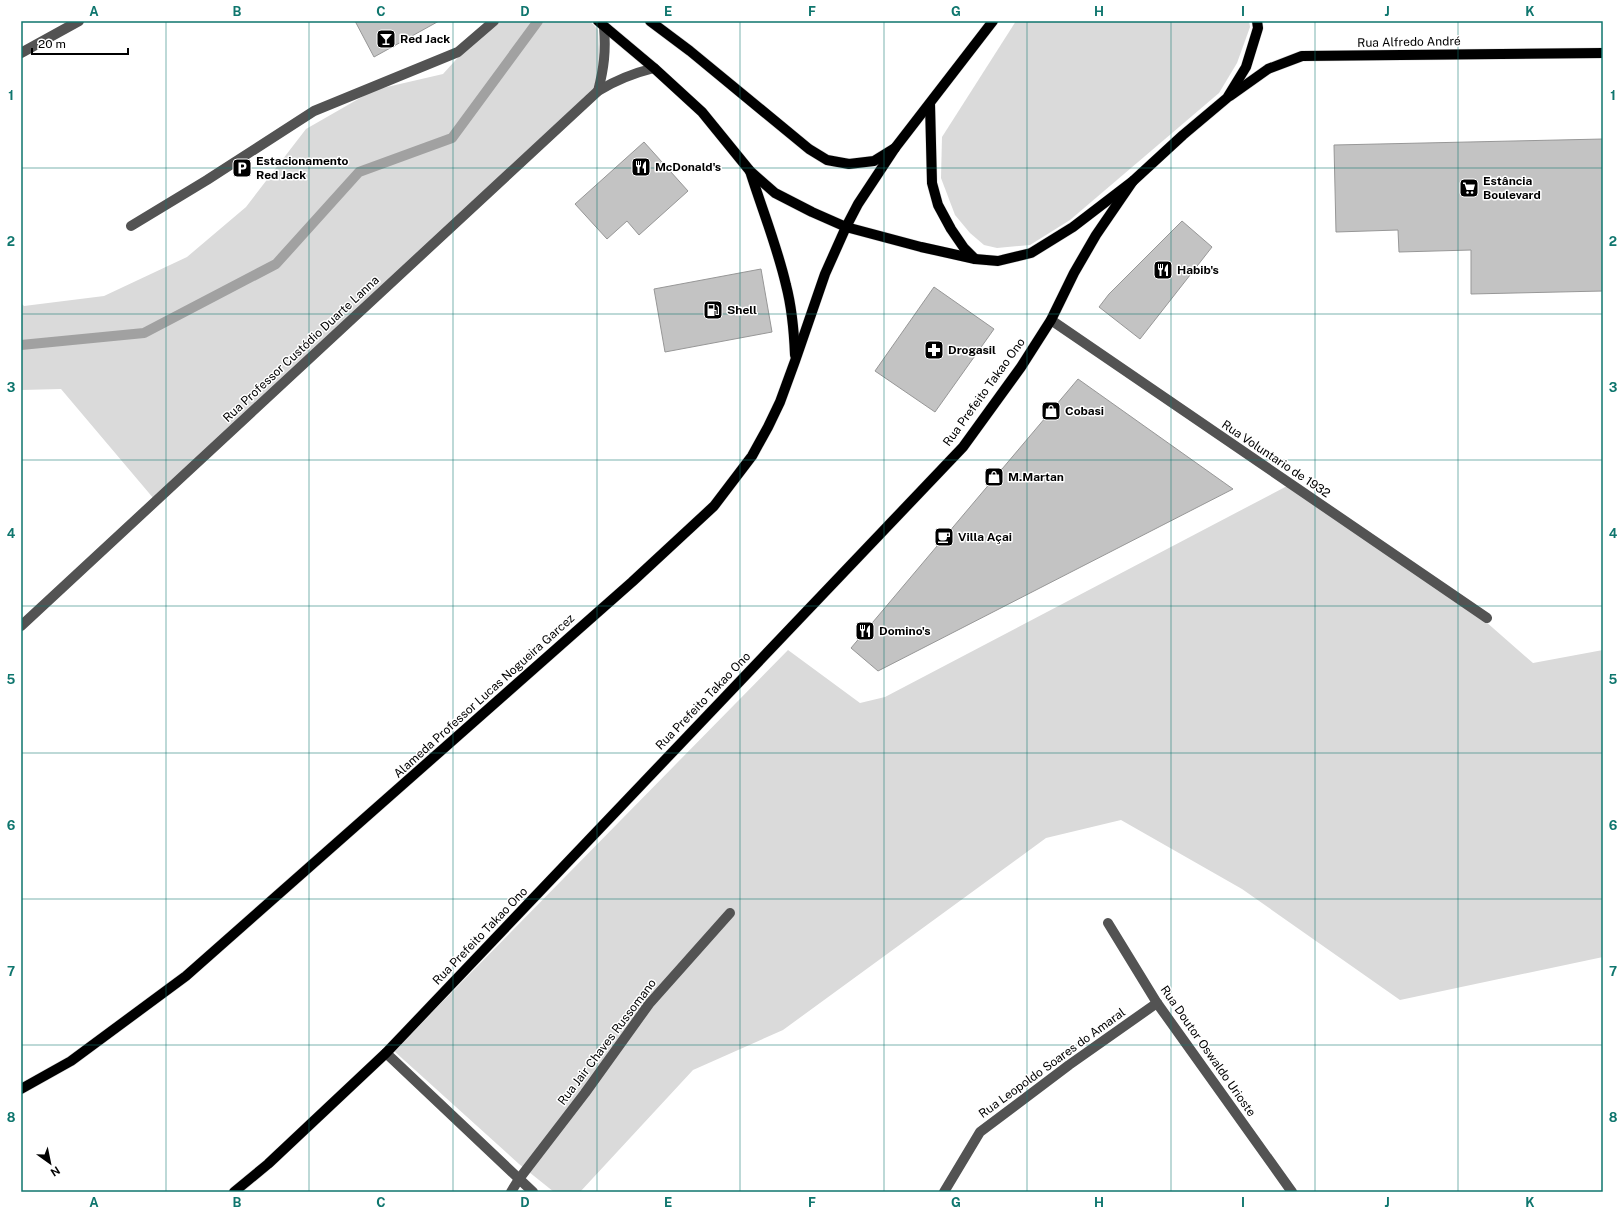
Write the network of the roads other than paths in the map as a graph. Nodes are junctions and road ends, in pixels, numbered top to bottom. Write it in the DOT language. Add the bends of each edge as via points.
graph roads {
  1 [pos="79,21"];
  2 [pos="494,21"];
  3 [pos="650,21"];
  4 [pos="992,21"];
  5 [pos="1257,21"];
  6 [pos="601,24"];
  7 [pos="21,53"];
  8 [pos="1603,53"];
  9 [pos="654,68"];
  10 [pos="598,91"];
  11 [pos="1227,98"];
  12 [pos="930,104"];
  13 [pos="895,148"];
  14 [pos="750,171"];
  15 [pos="1133,181"];
  16 [pos="131,226"];
  17 [pos="846,227"];
  18 [pos="975,259"];
  19 [pos="1051,320"];
  20 [pos="795,361"];
  21 [pos="1487,618"];
  22 [pos="21,626"];
  23 [pos="730,913"];
  24 [pos="1108,923"];
  25 [pos="1157,1003"];
  26 [pos="386,1053"];
  27 [pos="21,1089"];
  28 [pos="519,1179"];
  29 [pos="234,1192"];
  30 [pos="511,1192"];
  31 [pos="533,1192"];
  32 [pos="944,1192"];
  33 [pos="1292,1192"];
  1 -- 7 [label="street"];
  2 -- 16 [label="street" via="458,52 314,110"];
  3 -- 13 [label="main road, Alameda Professor Lucas Nogueira Garcez" via="690,51 791,136 827,160 849,164 874,161"];
  4 -- 12 [label="main road, Alameda Professor Lucas Nogueira Garcez"];
  5 -- 11 [label="main road" via="1258,28 1246,67"];
  6 -- 9 [label="main road"];
  6 -- 10 [label="street" via="606,49"];
  8 -- 11 [label="main road, Rua Alfredo André" via="1302,56 1268,69"];
  9 -- 10 [label="street, Rua Professor Custódio Duarte Lanna" via="613,82"];
  9 -- 14 [label="main road" via="702,112"];
  10 -- 22 [label="street, Rua Professor Custódio Duarte Lanna"];
  11 -- 15 [label="main road"];
  12 -- 13 [label="main road, Alameda Professor Lucas Nogueira Garcez"];
  12 -- 18 [label="main road" via="932,182 938,205 964,248"];
  13 -- 17 [label="main road, Alameda Professor Lucas Nogueira Garcez"];
  14 -- 17 [label="main road" via="775,193"];
  14 -- 20 [label="main road" via="787,286 794,326"];
  15 -- 18 [label="main road" via="1073,227 1031,253 998,261"];
  15 -- 19 [label="main road, Rua Prefeito Takao Ono" via="1096,235"];
  17 -- 18 [label="main road"];
  17 -- 20 [label="main road, Alameda Professor Lucas Nogueira Garcez" via="824,274"];
  19 -- 21 [label="street, Rua Voluntario de 1932"];
  19 -- 26 [label="main road, Rua Prefeito Takao Ono" via="963,447"];
  20 -- 27 [label="main road, Alameda Professor Lucas Nogueira Garcez" via="780,402 752,456 714,506 632,582 186,976 71,1061"];
  23 -- 28 [label="street, Rua Jair Chaves Russomano" via="649,1004 586,1093"];
  24 -- 25 [label="street, Rua Doutor Oswaldo Urioste"];
  25 -- 32 [label="street, Rua Leopoldo Soares do Amaral" via="980,1132"];
  25 -- 33 [label="street, Rua Doutor Oswaldo Urioste"];
  26 -- 28 [label="street"];
  26 -- 29 [label="main road, Rua Prefeito Takao Ono" via="268,1164"];
  28 -- 30 [label="street, Rua Jair Chaves Russomano"];
  28 -- 31 [label="street"];
}
